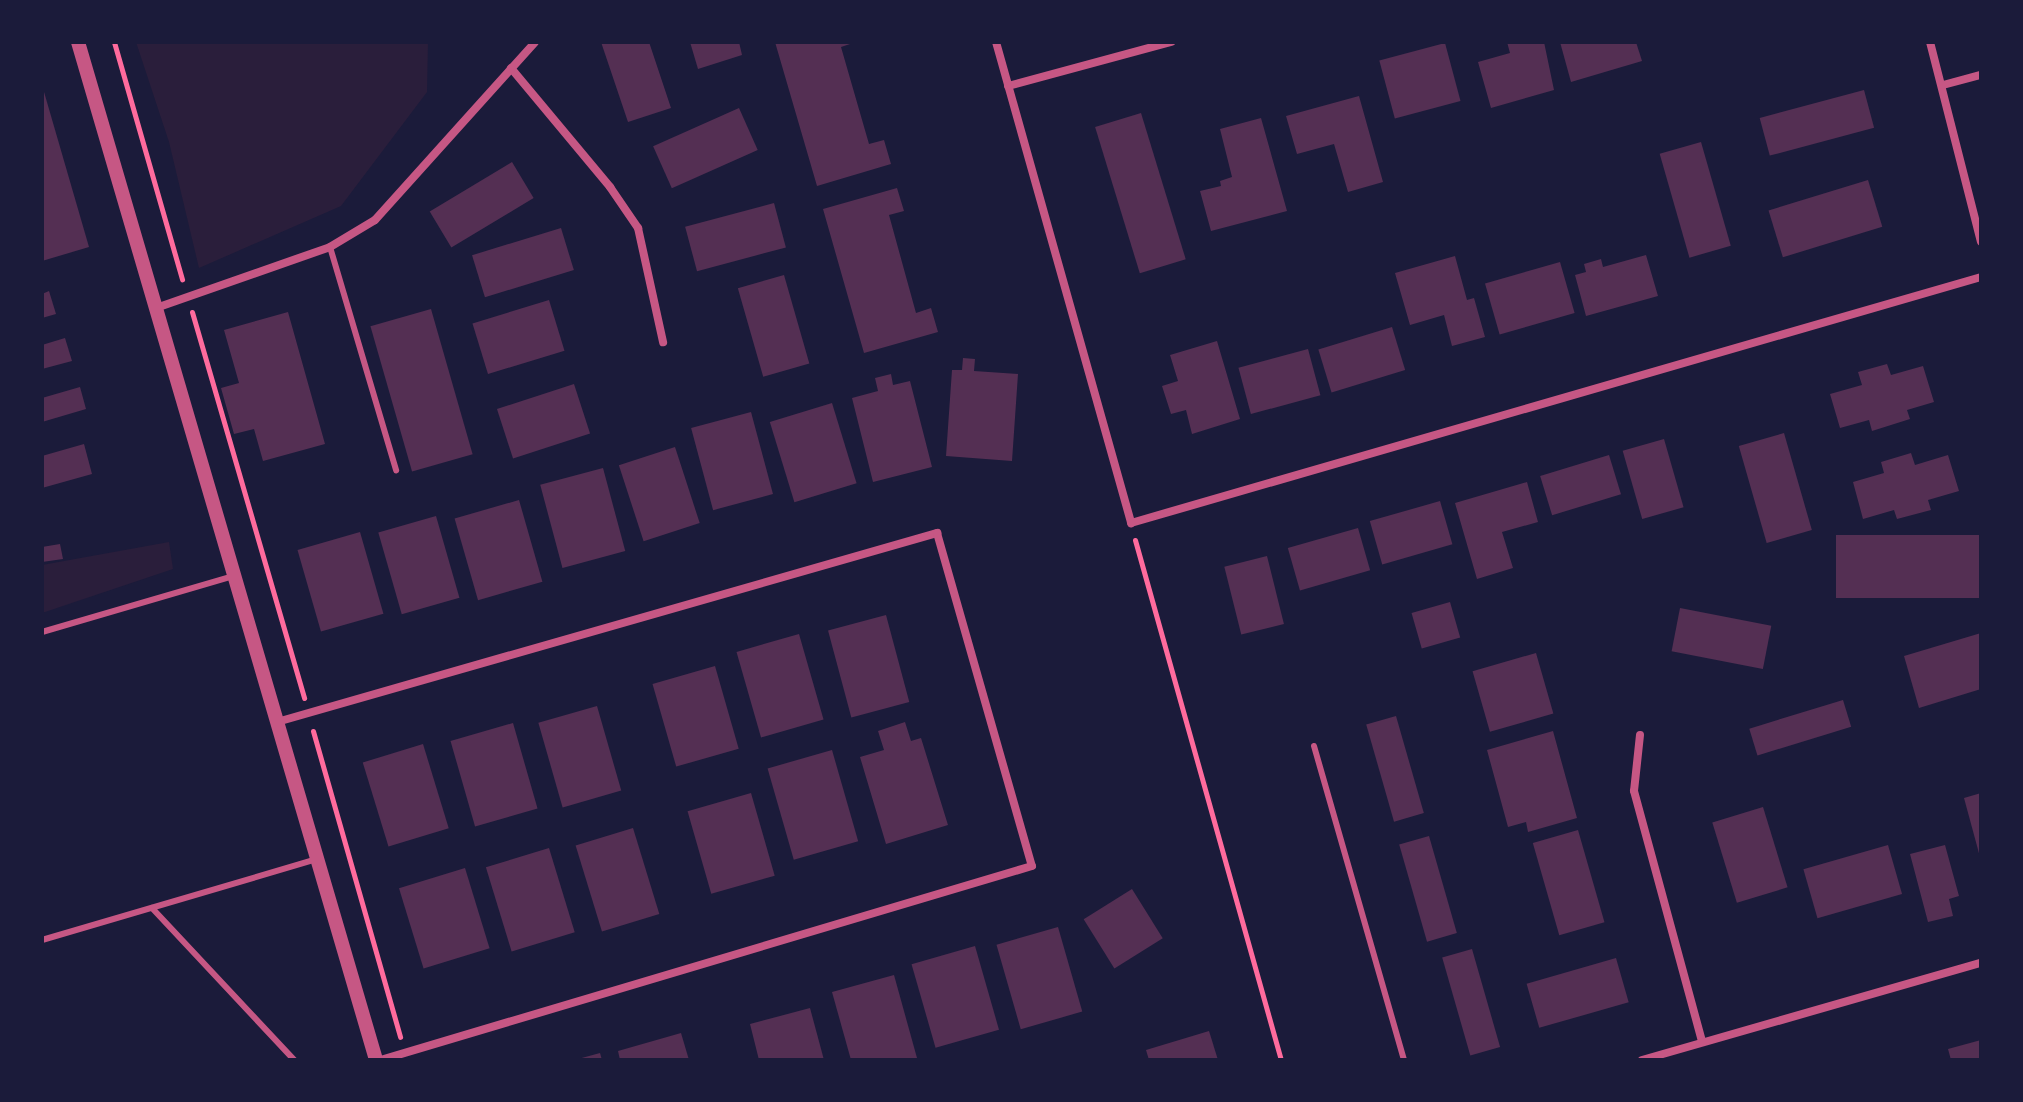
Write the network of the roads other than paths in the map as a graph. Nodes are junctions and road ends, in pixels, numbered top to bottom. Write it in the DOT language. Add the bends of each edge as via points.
graph roads {
  1 [pos="78,42"];
  2 [pos="535,42"];
  3 [pos="996,42"];
  4 [pos="1171,42"];
  5 [pos="1930,42"];
  6 [pos="511,68"];
  7 [pos="1981,75"];
  8 [pos="1943,85"];
  9 [pos="1008,86"];
  10 [pos="1981,242"];
  11 [pos="330,247"];
  12 [pos="1981,277"];
  13 [pos="156,308"];
  14 [pos="663,342"];
  15 [pos="396,470"];
  16 [pos="234,576"];
  17 [pos="42,632"];
  18 [pos="277,722"];
  19 [pos="1640,735"];
  20 [pos="1314,746"];
  21 [pos="317,859"];
  22 [pos="152,908"];
  23 [pos="42,940"];
  24 [pos="1981,963"];
  25 [pos="1702,1042"];
  26 [pos="294,1060"];
  27 [pos="378,1060"];
  28 [pos="1404,1060"];
  29 [pos="1642,1060"];
  1 -- 13 [label="street"];
  2 -- 6 [label="street"];
  3 -- 9 [label="street"];
  4 -- 9 [label="street"];
  5 -- 8 [label="street"];
  6 -- 11 [label="street" via="375,220"];
  6 -- 14 [label="street" via="638,228"];
  7 -- 8 [label="street"];
  8 -- 10 [label="street"];
  9 -- 12 [label="street" via="1131,523"];
  11 -- 13 [label="street"];
  11 -- 15 [label="lane"];
  13 -- 16 [label="street"];
  16 -- 17 [label="lane"];
  16 -- 18 [label="street"];
  18 -- 21 [label="street"];
  18 -- 27 [label="street" via="937,533 1032,866"];
  19 -- 25 [label="street" via="1634,791"];
  20 -- 28 [label="lane"];
  21 -- 22 [label="lane"];
  21 -- 27 [label="street"];
  22 -- 23 [label="lane"];
  22 -- 26 [label="lane"];
  24 -- 25 [label="street"];
  25 -- 29 [label="street"];
}
